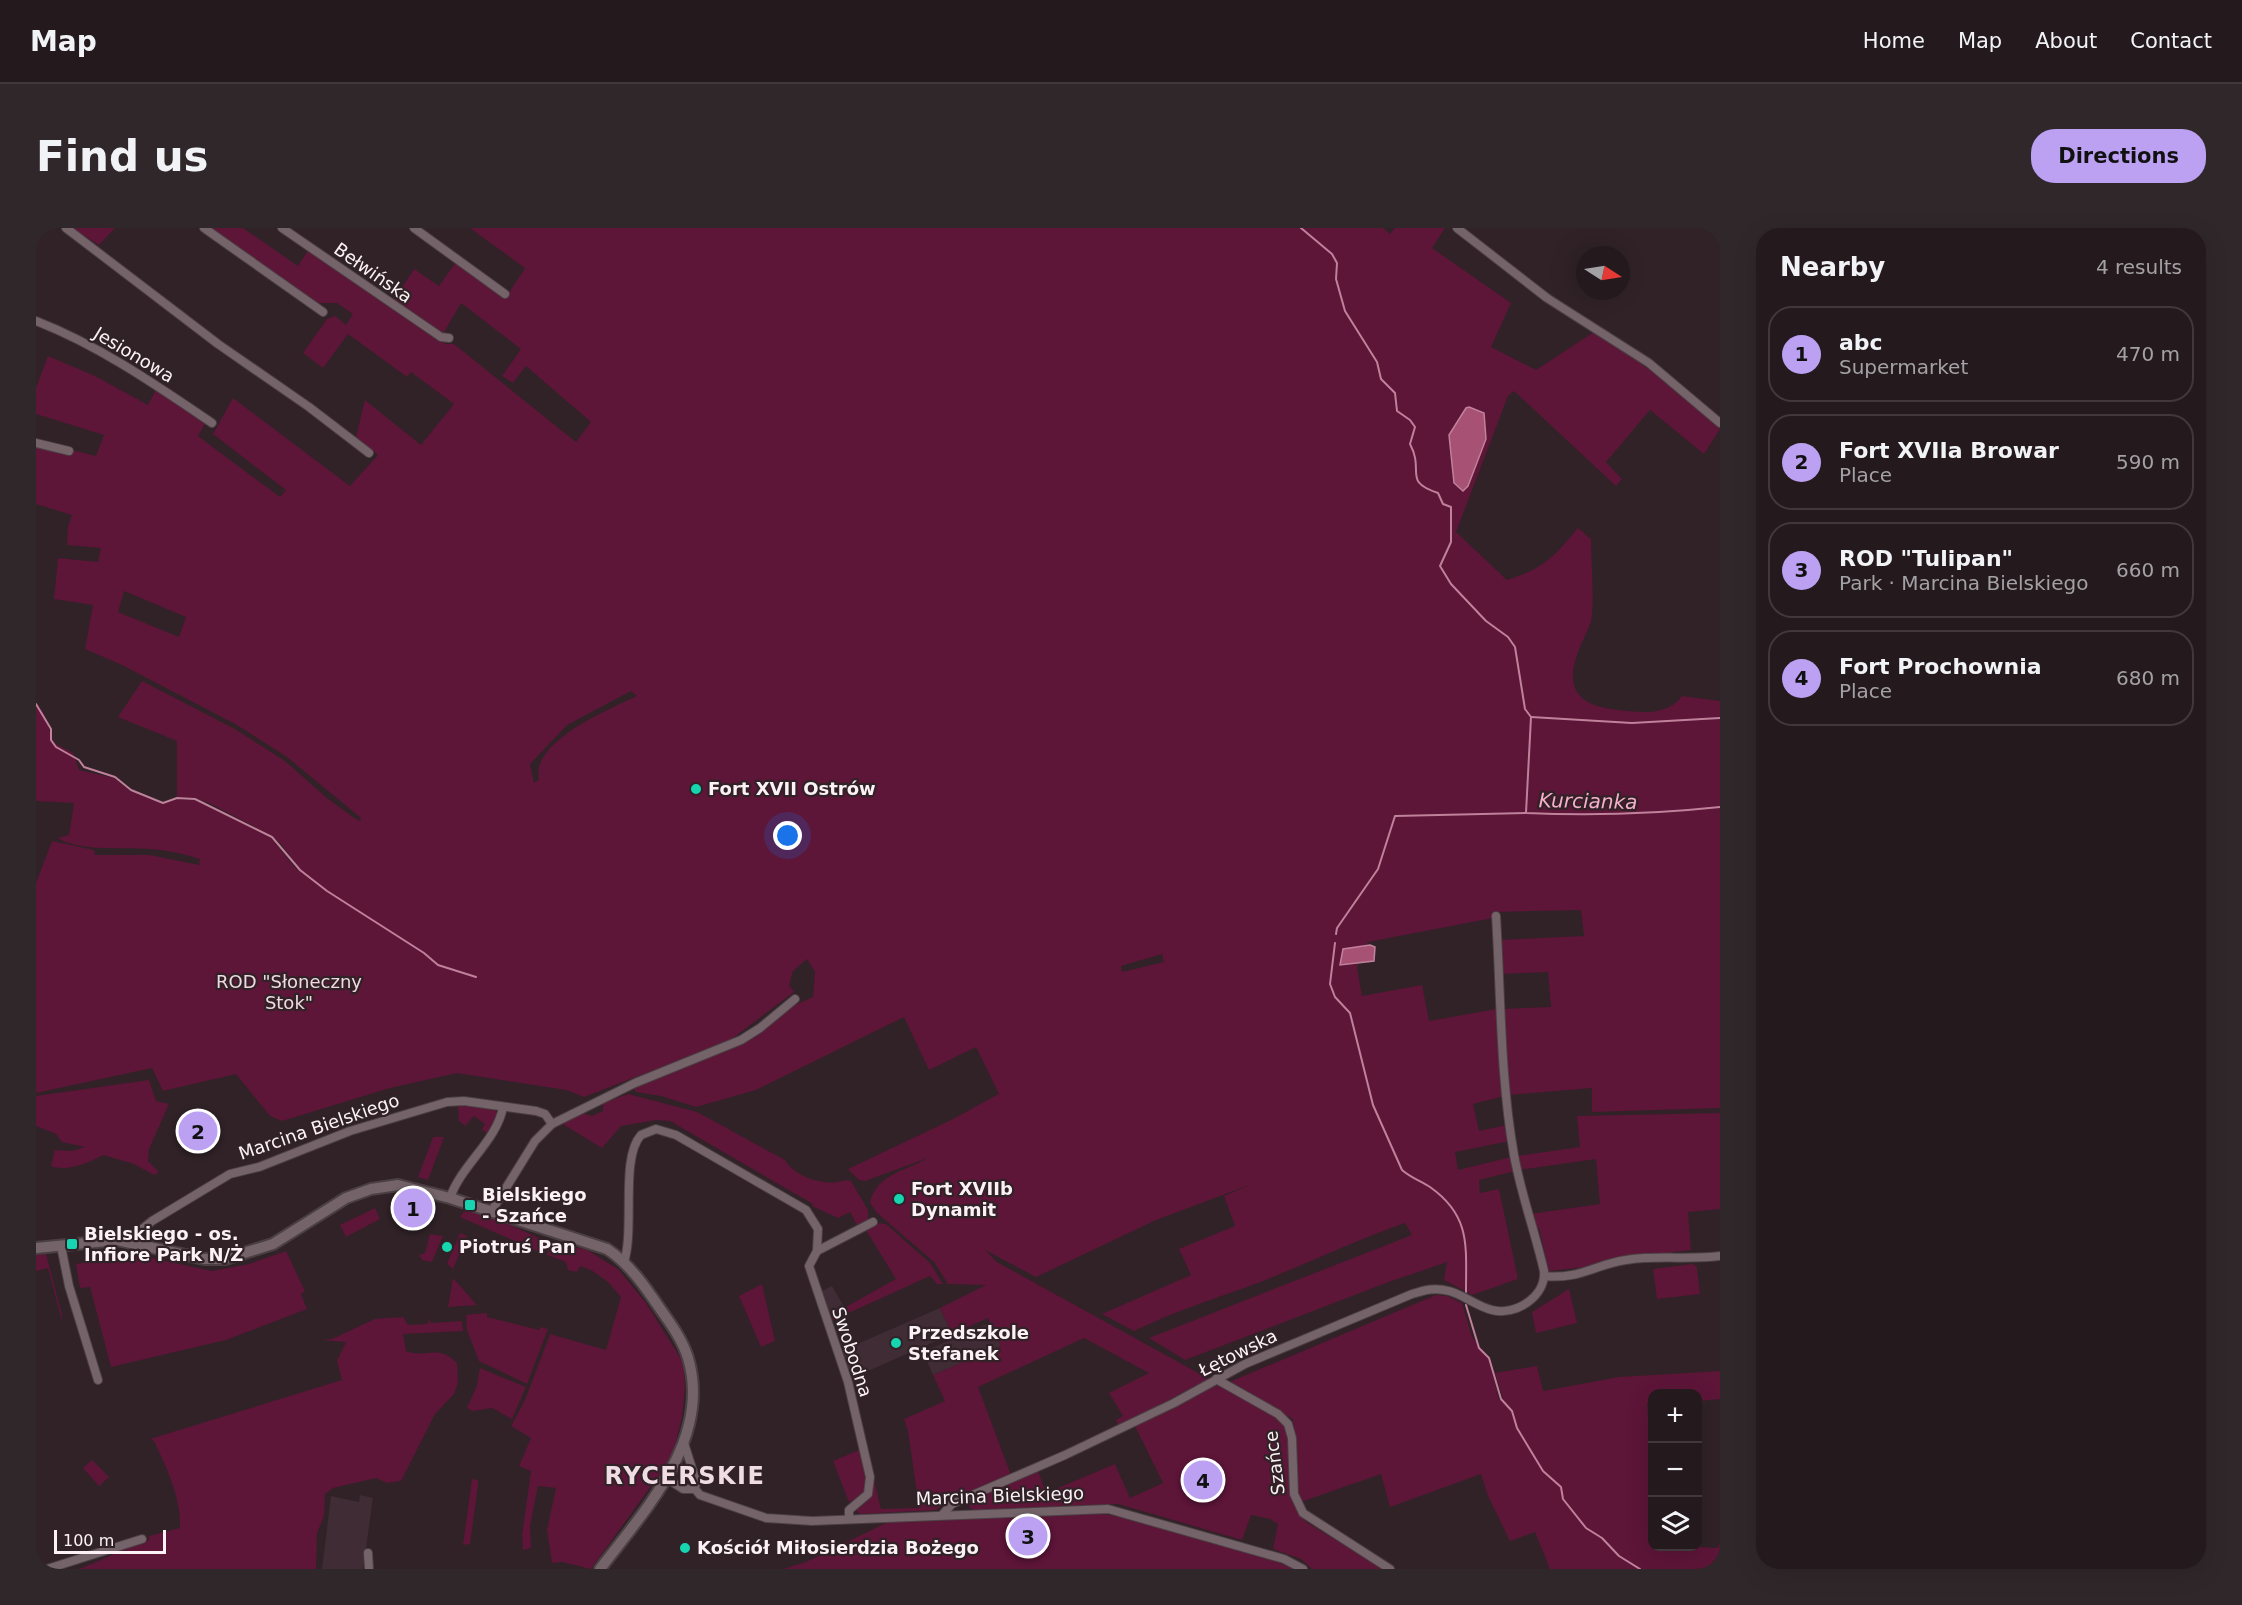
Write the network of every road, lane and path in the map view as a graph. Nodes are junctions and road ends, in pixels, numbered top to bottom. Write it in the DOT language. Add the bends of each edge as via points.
graph roads {
  1 [pos="66,228"];
  2 [pos="204,228"];
  3 [pos="282,228"];
  4 [pos="414,228"];
  5 [pos="1457,228"];
  6 [pos="505,294"];
  7 [pos="323,312"];
  8 [pos="36,321"];
  9 [pos="449,338"];
  10 [pos="212,423"];
  11 [pos="1720,423"];
  12 [pos="36,443"];
  13 [pos="69,451"];
  14 [pos="369,453"];
  15 [pos="1496,916"];
  16 [pos="795,999"];
  17 [pos="503,1107"];
  18 [pos="552,1124"];
  19 [pos="450,1198"];
  20 [pos="490,1212"];
  21 [pos="873,1222"];
  22 [pos="132,1242"];
  23 [pos="61,1246"];
  24 [pos="36,1248"];
  25 [pos="817,1251"];
  26 [pos="1720,1256"];
  27 [pos="624,1262"];
  28 [pos="1544,1276"];
  29 [pos="1216,1379"];
  30 [pos="98,1380"];
  31 [pos="684,1443"];
  32 [pos="675,1465"];
  33 [pos="692,1467"];
  34 [pos="666,1478"];
  35 [pos="695,1489"];
  36 [pos="942,1515"];
  37 [pos="849,1518"];
  38 [pos="142,1539"];
  39 [pos="368,1553"];
  40 [pos="47,1569"];
  41 [pos="369,1569"];
  42 [pos="600,1569"];
  43 [pos="1303,1569"];
  44 [pos="1390,1569"];
  1 -- 14 [label="street"];
  2 -- 7 [label="street"];
  3 -- 9 [label="street, Bełwińska" via="441,338"];
  4 -- 6 [label="street"];
  5 -- 11 [label="street" via="1547,298 1649,363"];
  8 -- 10 [label="street, Jesionowa" via="81,339"];
  12 -- 13 [label="street"];
  15 -- 28 [label="street" via="1500,1029 1509,1123"];
  16 -- 18 [label="street" via="741,1040 635,1083"];
  17 -- 18 [label="street, Marcina Bielskiego" via="545,1114"];
  17 -- 19 [label="street" via="501,1119 464,1170"];
  17 -- 22 [label="street, Marcina Bielskiego" via="447,1102 326,1139 259,1167 230,1174 152,1221 132,1237"];
  18 -- 20 [label="street" via="535,1141"];
  19 -- 20 [label="street"];
  19 -- 22 [label="street" via="398,1185 371,1189 333,1204 273,1244 225,1259 204,1259"];
  20 -- 27 [label="street" via="598,1245"];
  21 -- 25 [label="street"];
  22 -- 23 [label="street" via="102,1240"];
  23 -- 24 [label="street"];
  23 -- 30 [label="street"];
  25 -- 27 [label="street, Swobodna" via="818,1229 806,1210 662,1129 640,1135 632,1150"];
  25 -- 37 [label="street, Swobodna" via="809,1271 848,1382 870,1478 868,1494 849,1510"];
  26 -- 28 [label="street" via="1658,1256 1623,1260 1579,1275"];
  27 -- 31 [label="street" via="666,1317 688,1357 692,1405"];
  28 -- 29 [label="street, Łętowska" via="1541,1289 1532,1299 1507,1311 1493,1310 1434,1288 1412,1294"];
  29 -- 36 [label="street, Łętowska" via="1174,1404 952,1504"];
  29 -- 44 [label="street, Szańce" via="1278,1414 1288,1424 1294,1494 1303,1513"];
  31 -- 32 [label="street"];
  31 -- 33 [label="street"];
  32 -- 33 [label="street"];
  32 -- 34 [label="street"];
  33 -- 35 [label="street"];
  34 -- 35 [label="street, Marcina Bielskiego" via="683,1489"];
  34 -- 42 [label="street"];
  35 -- 37 [label="street, Marcina Bielskiego" via="710,1500 766,1518 794,1522"];
  36 -- 37 [label="street, Marcina Bielskiego"];
  36 -- 43 [label="street, Marcina Bielskiego" via="1108,1509 1284,1559"];
  38 -- 40 [label="street"];
  39 -- 41 [label="street"];
}
